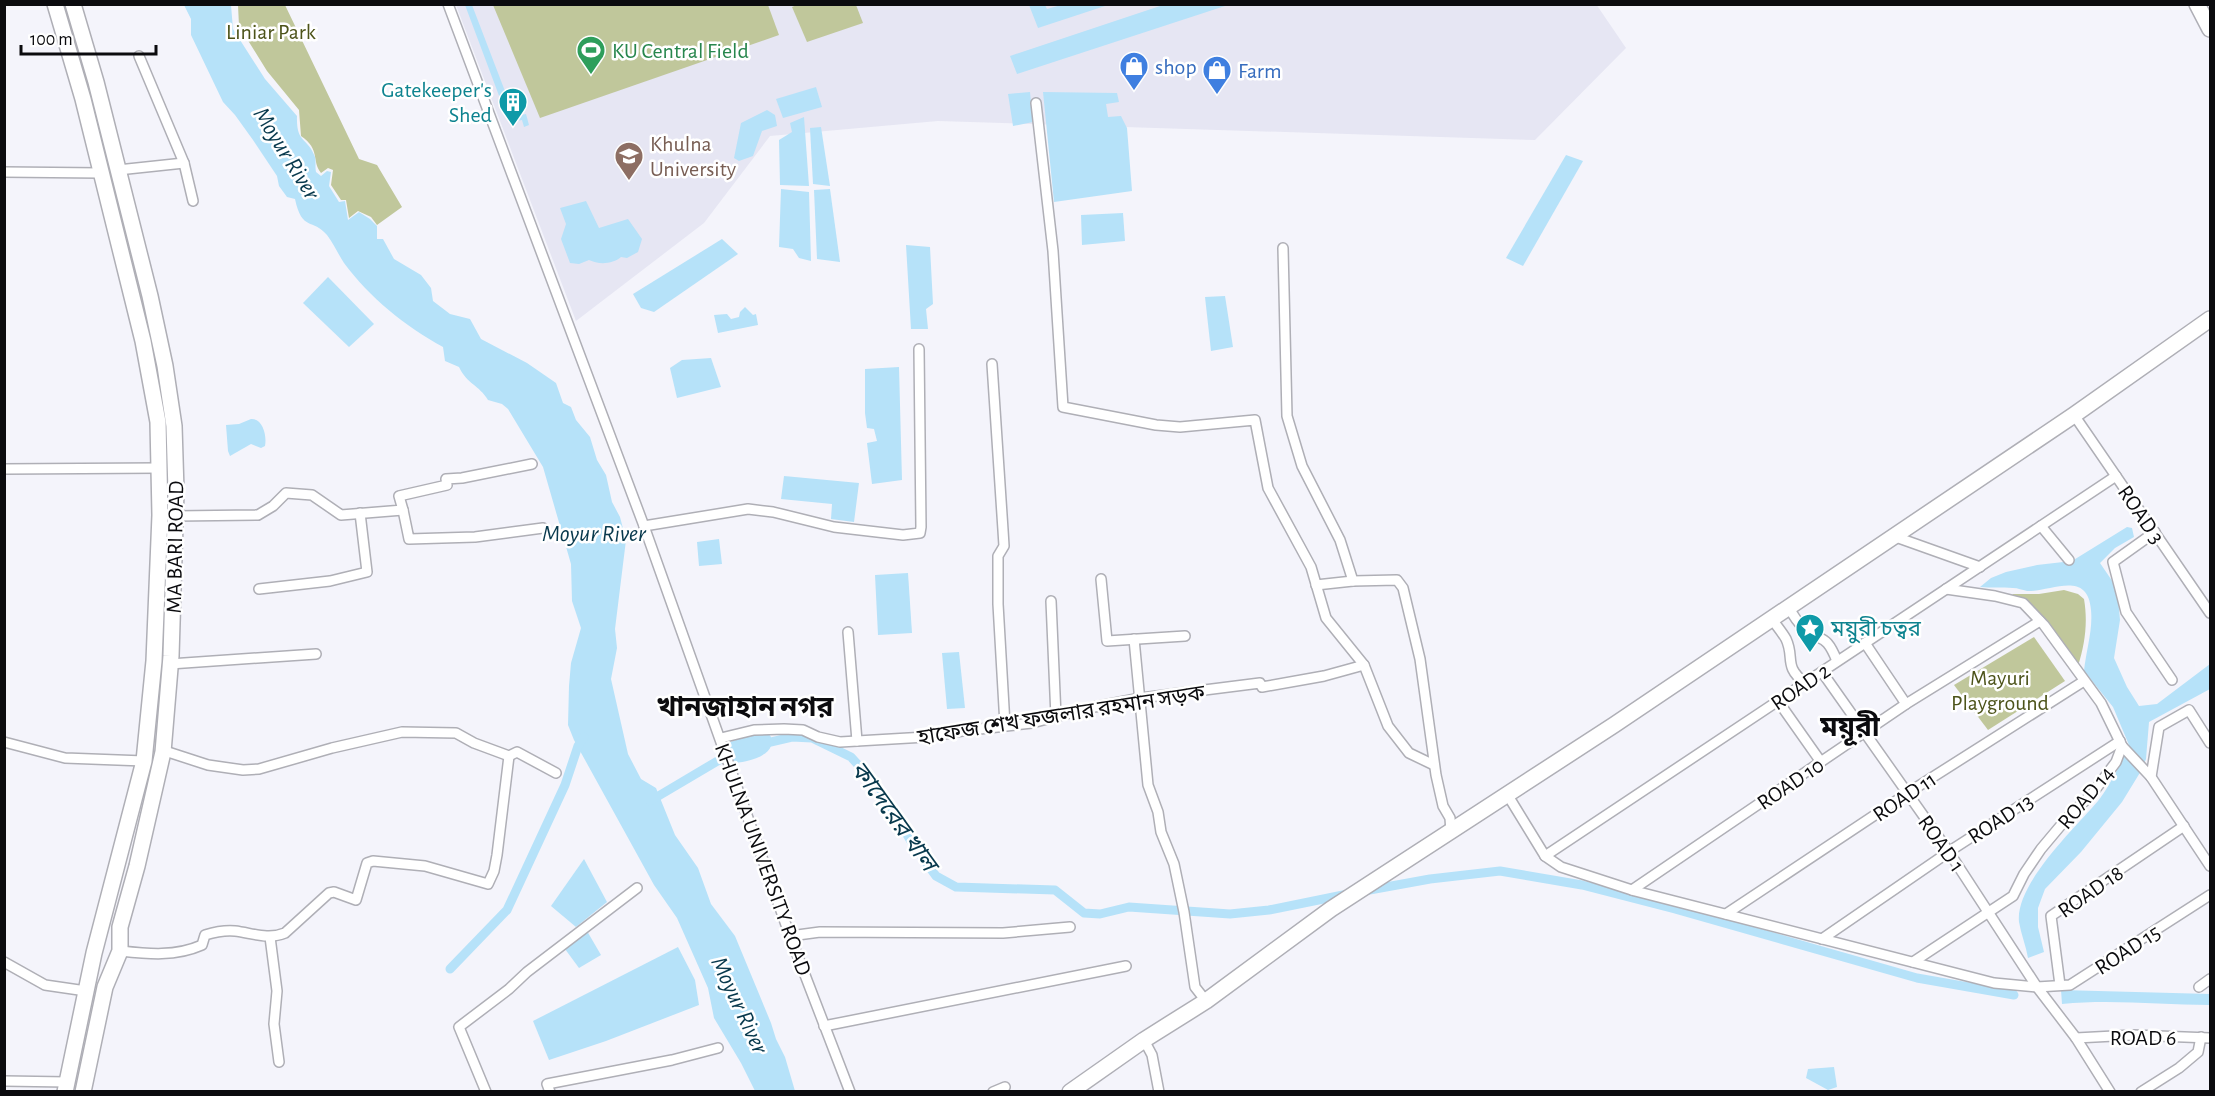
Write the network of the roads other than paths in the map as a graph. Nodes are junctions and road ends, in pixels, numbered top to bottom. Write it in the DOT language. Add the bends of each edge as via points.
graph roads {
  1 [pos="55,4"];
  2 [pos="73,4"];
  3 [pos="448,4"];
  4 [pos="2197,4"];
  5 [pos="2211,29"];
  6 [pos="139,56"];
  7 [pos="1036,103"];
  8 [pos="184,163"];
  9 [pos="118,170"];
  10 [pos="4,172"];
  11 [pos="100,173"];
  12 [pos="193,201"];
  13 [pos="1283,248"];
  14 [pos="2211,320"];
  15 [pos="919,349"];
  16 [pos="992,364"];
  17 [pos="2074,415"];
  18 [pos="532,464"];
  19 [pos="159,468"];
  20 [pos="4,469"];
  21 [pos="2116,476"];
  22 [pos="404,510"];
  23 [pos="360,513"];
  24 [pos="176,516"];
  25 [pos="644,526"];
  26 [pos="2041,526"];
  27 [pos="543,528"];
  28 [pos="2155,532"];
  29 [pos="1893,536"];
  30 [pos="2069,560"];
  31 [pos="1980,567"];
  32 [pos="1101,579"];
  33 [pos="1353,581"];
  34 [pos="1316,585"];
  35 [pos="259,589"];
  36 [pos="1946,589"];
  37 [pos="1051,601"];
  38 [pos="1788,606"];
  39 [pos="2211,613"];
  40 [pos="1771,618"];
  41 [pos="2040,621"];
  42 [pos="848,632"];
  43 [pos="1185,636"];
  44 [pos="1134,639"];
  45 [pos="1865,643"];
  46 [pos="316,654"];
  47 [pos="1837,661"];
  48 [pos="170,664"];
  49 [pos="1364,665"];
  50 [pos="1822,672"];
  51 [pos="2172,680"];
  52 [pos="2084,681"];
  53 [pos="1805,683"];
  54 [pos="1141,698"];
  55 [pos="1778,701"];
  56 [pos="1906,704"];
  57 [pos="1056,717"];
  58 [pos="1005,725"];
  59 [pos="1866,732"];
  60 [pos="721,738"];
  61 [pos="857,741"];
  62 [pos="4,742"];
  63 [pos="2121,743"];
  64 [pos="2211,743"];
  65 [pos="163,753"];
  66 [pos="509,756"];
  67 [pos="144,761"];
  68 [pos="1821,762"];
  69 [pos="1434,765"];
  70 [pos="556,773"];
  71 [pos="2151,777"];
  72 [pos="1507,794"];
  73 [pos="1908,794"];
  74 [pos="2184,826"];
  75 [pos="1451,832"];
  76 [pos="1949,852"];
  77 [pos="1545,856"];
  78 [pos="2211,866"];
  79 [pos="637,888"];
  80 [pos="1632,890"];
  81 [pos="2211,895"];
  82 [pos="1989,912"];
  83 [pos="1726,914"];
  84 [pos="1070,927"];
  85 [pos="790,936"];
  86 [pos="270,937"];
  87 [pos="1822,939"];
  88 [pos="120,951"];
  89 [pos="4,962"];
  90 [pos="1913,962"];
  91 [pos="1126,966"];
  92 [pos="2211,979"];
  93 [pos="2060,985"];
  94 [pos="2037,987"];
  95 [pos="2199,987"];
  96 [pos="86,991"];
  97 [pos="1206,1001"];
  98 [pos="824,1026"];
  99 [pos="2076,1038"];
  100 [pos="2206,1038"];
  101 [pos="1144,1040"];
  102 [pos="718,1048"];
  103 [pos="279,1062"];
  104 [pos="2099,1075"];
  105 [pos="4,1081"];
  106 [pos="66,1087"];
  107 [pos="1005,1087"];
  108 [pos="83,1092"];
  109 [pos="486,1092"];
  110 [pos="550,1092"];
  111 [pos="850,1092"];
  112 [pos="993,1092"];
  113 [pos="1070,1092"];
  114 [pos="1159,1092"];
  115 [pos="2101,1092"];
  116 [pos="2109,1092"];
  117 [pos="2141,1092"];
  1 -- 11 [label="main road, MA BARI ROAD"];
  2 -- 9 [label="main road, MA BARI ROAD"];
  3 -- 25 [label="street, KHULNA UNIVERSITY ROAD"];
  4 -- 5 [label="main road"];
  6 -- 8 [label="street"];
  7 -- 34 [label="street" via="1053,251 1063,407 1180,427 1255,420 1268,488 1311,567"];
  8 -- 9 [label="street"];
  8 -- 12 [label="street"];
  9 -- 24 [label="main road, MA BARI ROAD" via="165,366 174,426"];
  10 -- 11 [label="street"];
  11 -- 19 [label="main road, MA BARI ROAD" via="143,341 158,422"];
  13 -- 33 [label="street" via="1287,416 1302,466 1340,540"];
  14 -- 17 [label="main road"];
  15 -- 25 [label="street" via="920,532 903,535 834,527 748,509"];
  16 -- 58 [label="street" via="1004,546 998,556 998,604"];
  17 -- 21 [label="street, ROAD 3"];
  17 -- 29 [label="main road"];
  18 -- 22 [label="street" via="446,479 447,485 399,496"];
  19 -- 20 [label="street"];
  19 -- 67 [label="main road, MA BARI ROAD" via="154,661"];
  21 -- 26 [label="street, ROAD 2"];
  21 -- 28 [label="street, ROAD 3"];
  22 -- 23 [label="street"];
  22 -- 27 [label="street" via="409,539 475,537"];
  23 -- 24 [label="street" via="341,515 312,495 286,493 258,515"];
  23 -- 35 [label="street" via="367,572 330,581"];
  24 -- 48 [label="main road, MA BARI ROAD"];
  25 -- 60 [label="street, KHULNA UNIVERSITY ROAD"];
  26 -- 30 [label="street"];
  26 -- 31 [label="street, ROAD 2"];
  28 -- 39 [label="street, ROAD 3"];
  28 -- 51 [label="street" via="2114,562 2126,612"];
  29 -- 31 [label="street"];
  29 -- 38 [label="main road"];
  31 -- 36 [label="street, ROAD 2"];
  32 -- 44 [label="street" via="1107,641"];
  33 -- 34 [label="street"];
  33 -- 69 [label="street" via="1397,580 1403,588 1420,659"];
  34 -- 49 [label="street" via="1326,618"];
  36 -- 41 [label="street, ROAD 14" via="2023,603"];
  36 -- 45 [label="street, ROAD 2"];
  37 -- 57 [label="street"];
  38 -- 40 [label="main road"];
  38 -- 47 [label="street" via="1801,626 1830,645"];
  40 -- 53 [label="street" via="1785,638 1790,666"];
  40 -- 72 [label="main road"];
  41 -- 52 [label="street, ROAD 14"];
  41 -- 56 [label="street, ROAD 10"];
  42 -- 61 [label="street"];
  43 -- 44 [label="street"];
  44 -- 54 [label="street"];
  45 -- 47 [label="street, ROAD 2"];
  45 -- 56 [label="street"];
  46 -- 48 [label="street"];
  47 -- 50 [label="street, ROAD 2"];
  48 -- 65 [label="main road, MA BARI ROAD"];
  49 -- 54 [label="street, হাফেজ শেখ ফজলার রহমান সড়ক" via="1262,687 1260,683"];
  49 -- 69 [label="street" via="1388,726 1408,753"];
  50 -- 53 [label="street, ROAD 2"];
  50 -- 59 [label="street, ROAD 1"];
  52 -- 63 [label="street, ROAD 14" via="2101,703"];
  52 -- 73 [label="street, ROAD 11"];
  53 -- 55 [label="street, ROAD 2"];
  54 -- 57 [label="street, হাফেজ শেখ ফজলার রহমান সড়ক"];
  54 -- 97 [label="street" via="1148,785 1173,860 1195,987"];
  55 -- 68 [label="street"];
  55 -- 77 [label="street, ROAD 2"];
  56 -- 59 [label="street, ROAD 10"];
  57 -- 58 [label="street, হাফেজ শেখ ফজলার রহমান সড়ক"];
  58 -- 61 [label="street, হাফেজ শেখ ফজলার রহমান সড়ক" via="926,737"];
  59 -- 68 [label="street, ROAD 10"];
  59 -- 73 [label="street, ROAD 1"];
  60 -- 61 [label="street, হাফেজ শেখ ফজলার রহমান সড়ক" via="754,730 784,729 802,730 840,742"];
  60 -- 85 [label="street, KHULNA UNIVERSITY ROAD"];
  62 -- 67 [label="street" via="65,758"];
  63 -- 71 [label="street"];
  63 -- 76 [label="street, ROAD 13"];
  63 -- 82 [label="street, ROAD 14" via="2116,762 2041,849 2013,896"];
  64 -- 71 [label="street" via="2189,710 2159,727"];
  65 -- 66 [label="street" via="208,765 259,769 402,732 456,733"];
  65 -- 88 [label="main road, MA BARI ROAD" via="120,927"];
  66 -- 70 [label="street" via="517,752"];
  66 -- 86 [label="street" via="497,855 488,884 425,866 373,861 367,863 356,900 329,893 285,933"];
  67 -- 96 [label="main road, MA BARI ROAD"];
  68 -- 80 [label="street, ROAD 10"];
  69 -- 75 [label="street"];
  71 -- 74 [label="street"];
  72 -- 75 [label="main road"];
  72 -- 77 [label="street"];
  73 -- 76 [label="street, ROAD 1"];
  73 -- 83 [label="street, ROAD 11"];
  74 -- 78 [label="street"];
  74 -- 93 [label="street, ROAD 18" via="2051,916"];
  75 -- 97 [label="main road" via="1331,909"];
  76 -- 82 [label="street, ROAD 1"];
  76 -- 87 [label="street, ROAD 13"];
  77 -- 80 [label="street, ROAD 15" via="1561,867"];
  79 -- 109 [label="street" via="459,1027"];
  80 -- 83 [label="street, ROAD 15"];
  81 -- 93 [label="street, ROAD 15" via="2070,985"];
  82 -- 90 [label="street, ROAD 14"];
  82 -- 94 [label="street, ROAD 1"];
  83 -- 87 [label="street, ROAD 15"];
  84 -- 85 [label="street" via="1003,933 820,932"];
  85 -- 98 [label="street, KHULNA UNIVERSITY ROAD"];
  86 -- 88 [label="street" via="219,931 205,935 202,945 194,949 165,954"];
  86 -- 103 [label="street" via="277,992 274,1024"];
  87 -- 90 [label="street, ROAD 15"];
  88 -- 108 [label="main road, MA BARI ROAD" via="105,987"];
  89 -- 96 [label="street" via="45,985"];
  90 -- 94 [label="street, ROAD 15" via="1994,983"];
  91 -- 98 [label="street"];
  92 -- 95 [label="street"];
  93 -- 94 [label="street, ROAD 15"];
  94 -- 99 [label="street, ROAD 1"];
  96 -- 106 [label="main road, MA BARI ROAD"];
  97 -- 101 [label="main road"];
  98 -- 111 [label="street, KHULNA UNIVERSITY ROAD"];
  99 -- 100 [label="street, ROAD 6"];
  99 -- 104 [label="street, ROAD 1"];
  100 -- 117 [label="street" via="2198,1052 2179,1068"];
  101 -- 113 [label="main road"];
  101 -- 114 [label="street" via="1152,1055"];
  102 -- 110 [label="street" via="547,1084"];
  104 -- 115 [label="street"];
  104 -- 116 [label="street, ROAD 1"];
  105 -- 106 [label="street"];
  107 -- 112 [label="street"];
}
